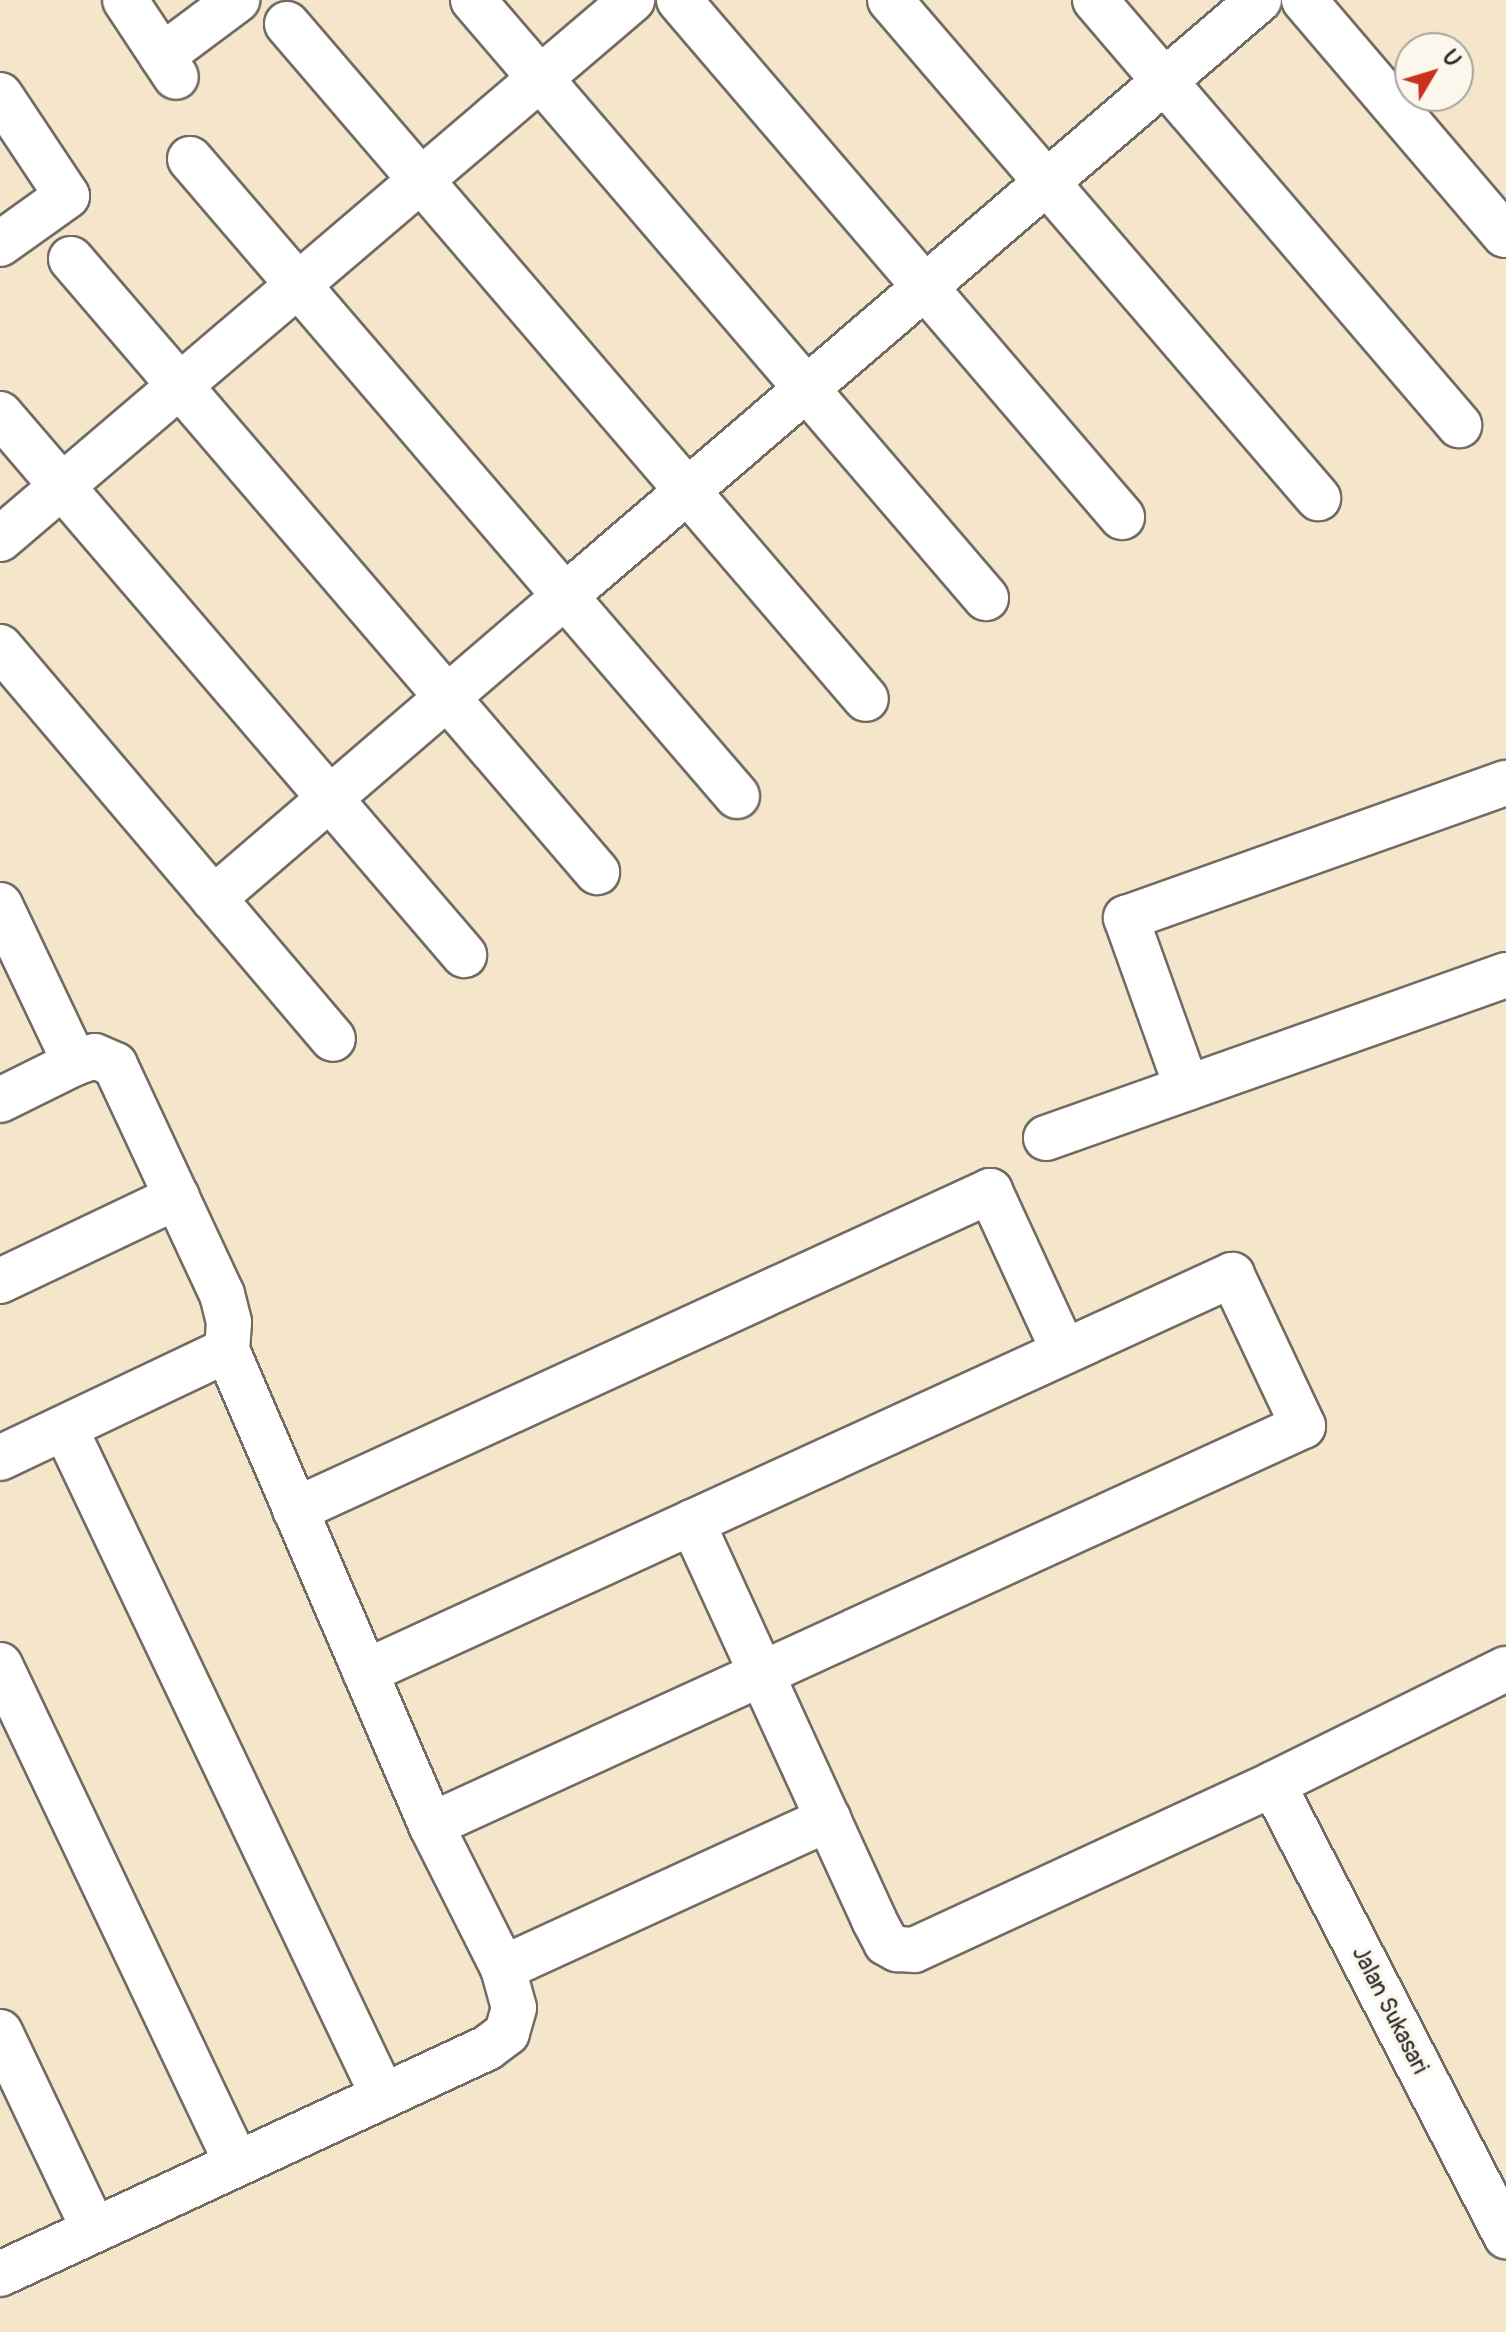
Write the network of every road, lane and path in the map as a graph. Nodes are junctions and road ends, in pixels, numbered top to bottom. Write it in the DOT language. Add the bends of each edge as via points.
graph roads {
  1 [pos="125,0"];
  2 [pos="237,0"];
  3 [pos="473,0"];
  4 [pos="632,0"];
  5 [pos="679,0"];
  6 [pos="890,0"];
  7 [pos="1095,0"];
  8 [pos="1259,0"];
  9 [pos="1304,0"];
  10 [pos="287,24"];
  11 [pos="541,79"];
  12 [pos="1164,81"];
  13 [pos="0,95"];
  14 [pos="190,159"];
  15 [pos="422,181"];
  16 [pos="1047,182"];
  17 [pos="1505,235"];
  18 [pos="0,244"];
  19 [pos="71,259"];
  20 [pos="300,287"];
  21 [pos="925,287"];
  22 [pos="180,386"];
  23 [pos="807,389"];
  24 [pos="0,414"];
  25 [pos="1459,425"];
  26 [pos="62,487"];
  27 [pos="687,491"];
  28 [pos="1318,498"];
  29 [pos="1122,517"];
  30 [pos="0,539"];
  31 [pos="565,596"];
  32 [pos="986,598"];
  33 [pos="0,647"];
  34 [pos="446,697"];
  35 [pos="866,699"];
  36 [pos="1506,783"];
  37 [pos="737,796"];
  38 [pos="329,798"];
  39 [pos="597,872"];
  40 [pos="213,899"];
  41 [pos="3,918"];
  42 [pos="464,955"];
  43 [pos="1506,975"];
  44 [pos="333,1039"];
  45 [pos="75,1063"];
  46 [pos="1187,1088"];
  47 [pos="0,1100"];
  48 [pos="1046,1138"];
  49 [pos="177,1197"];
  50 [pos="0,1281"];
  51 [pos="227,1350"];
  52 [pos="1064,1352"];
  53 [pos="65,1428"];
  54 [pos="0,1458"];
  55 [pos="295,1510"];
  56 [pos="692,1522"];
  57 [pos="0,1665"];
  58 [pos="1506,1669"];
  59 [pos="365,1672"];
  60 [pos="762,1673"];
  61 [pos="1273,1784"];
  62 [pos="829,1819"];
  63 [pos="431,1825"];
  64 [pos="503,1968"];
  65 [pos="0,2032"];
  66 [pos="383,2096"];
  67 [pos="237,2164"];
  68 [pos="94,2230"];
  69 [pos="1506,2236"];
  70 [pos="0,2274"];
  1 -- 2 [label="street" via="169,67"];
  3 -- 11 [label="street"];
  4 -- 11 [label="street"];
  5 -- 21 [label="street"];
  6 -- 16 [label="street"];
  7 -- 12 [label="street"];
  8 -- 12 [label="street"];
  9 -- 17 [label="street"];
  10 -- 15 [label="street"];
  11 -- 15 [label="street"];
  11 -- 23 [label="street"];
  12 -- 16 [label="street"];
  12 -- 25 [label="street"];
  13 -- 18 [label="street" via="67,196"];
  14 -- 20 [label="street"];
  15 -- 20 [label="street"];
  15 -- 27 [label="street"];
  16 -- 21 [label="street"];
  16 -- 28 [label="street"];
  19 -- 22 [label="street"];
  20 -- 22 [label="street"];
  20 -- 31 [label="street"];
  21 -- 23 [label="street"];
  21 -- 29 [label="street"];
  22 -- 26 [label="street"];
  22 -- 34 [label="street"];
  23 -- 27 [label="street"];
  23 -- 32 [label="street"];
  24 -- 26 [label="street"];
  26 -- 30 [label="street"];
  26 -- 38 [label="street"];
  27 -- 31 [label="street"];
  27 -- 35 [label="street"];
  31 -- 34 [label="street"];
  31 -- 37 [label="street"];
  33 -- 40 [label="street"];
  34 -- 38 [label="street"];
  34 -- 39 [label="street"];
  36 -- 46 [label="street" via="1126,918"];
  38 -- 40 [label="street"];
  38 -- 42 [label="street"];
  40 -- 44 [label="street"];
  41 -- 45 [label="street"];
  43 -- 46 [label="street"];
  45 -- 47 [label="street"];
  45 -- 49 [label="street" via="95,1056 115,1065"];
  46 -- 48 [label="street"];
  49 -- 50 [label="street"];
  49 -- 51 [label="street" via="222,1294 229,1322"];
  51 -- 53 [label="street"];
  51 -- 55 [label="street"];
  52 -- 55 [label="street" via="990,1191"];
  52 -- 56 [label="street"];
  52 -- 60 [label="street" via="1232,1275 1303,1426"];
  53 -- 54 [label="street"];
  53 -- 66 [label="street"];
  55 -- 59 [label="street"];
  56 -- 59 [label="street"];
  56 -- 60 [label="street"];
  57 -- 67 [label="street"];
  58 -- 61 [label="street"];
  59 -- 63 [label="street"];
  60 -- 62 [label="street"];
  60 -- 63 [label="street"];
  61 -- 62 [label="street" via="914,1950 886,1943"];
  61 -- 69 [label="street, Jalan Sukasari"];
  62 -- 64 [label="street"];
  63 -- 64 [label="street"];
  64 -- 66 [label="street" via="514,2008 507,2033 487,2048"];
  65 -- 68 [label="street"];
  66 -- 67 [label="street"];
  67 -- 68 [label="street"];
  68 -- 70 [label="street"];
}
